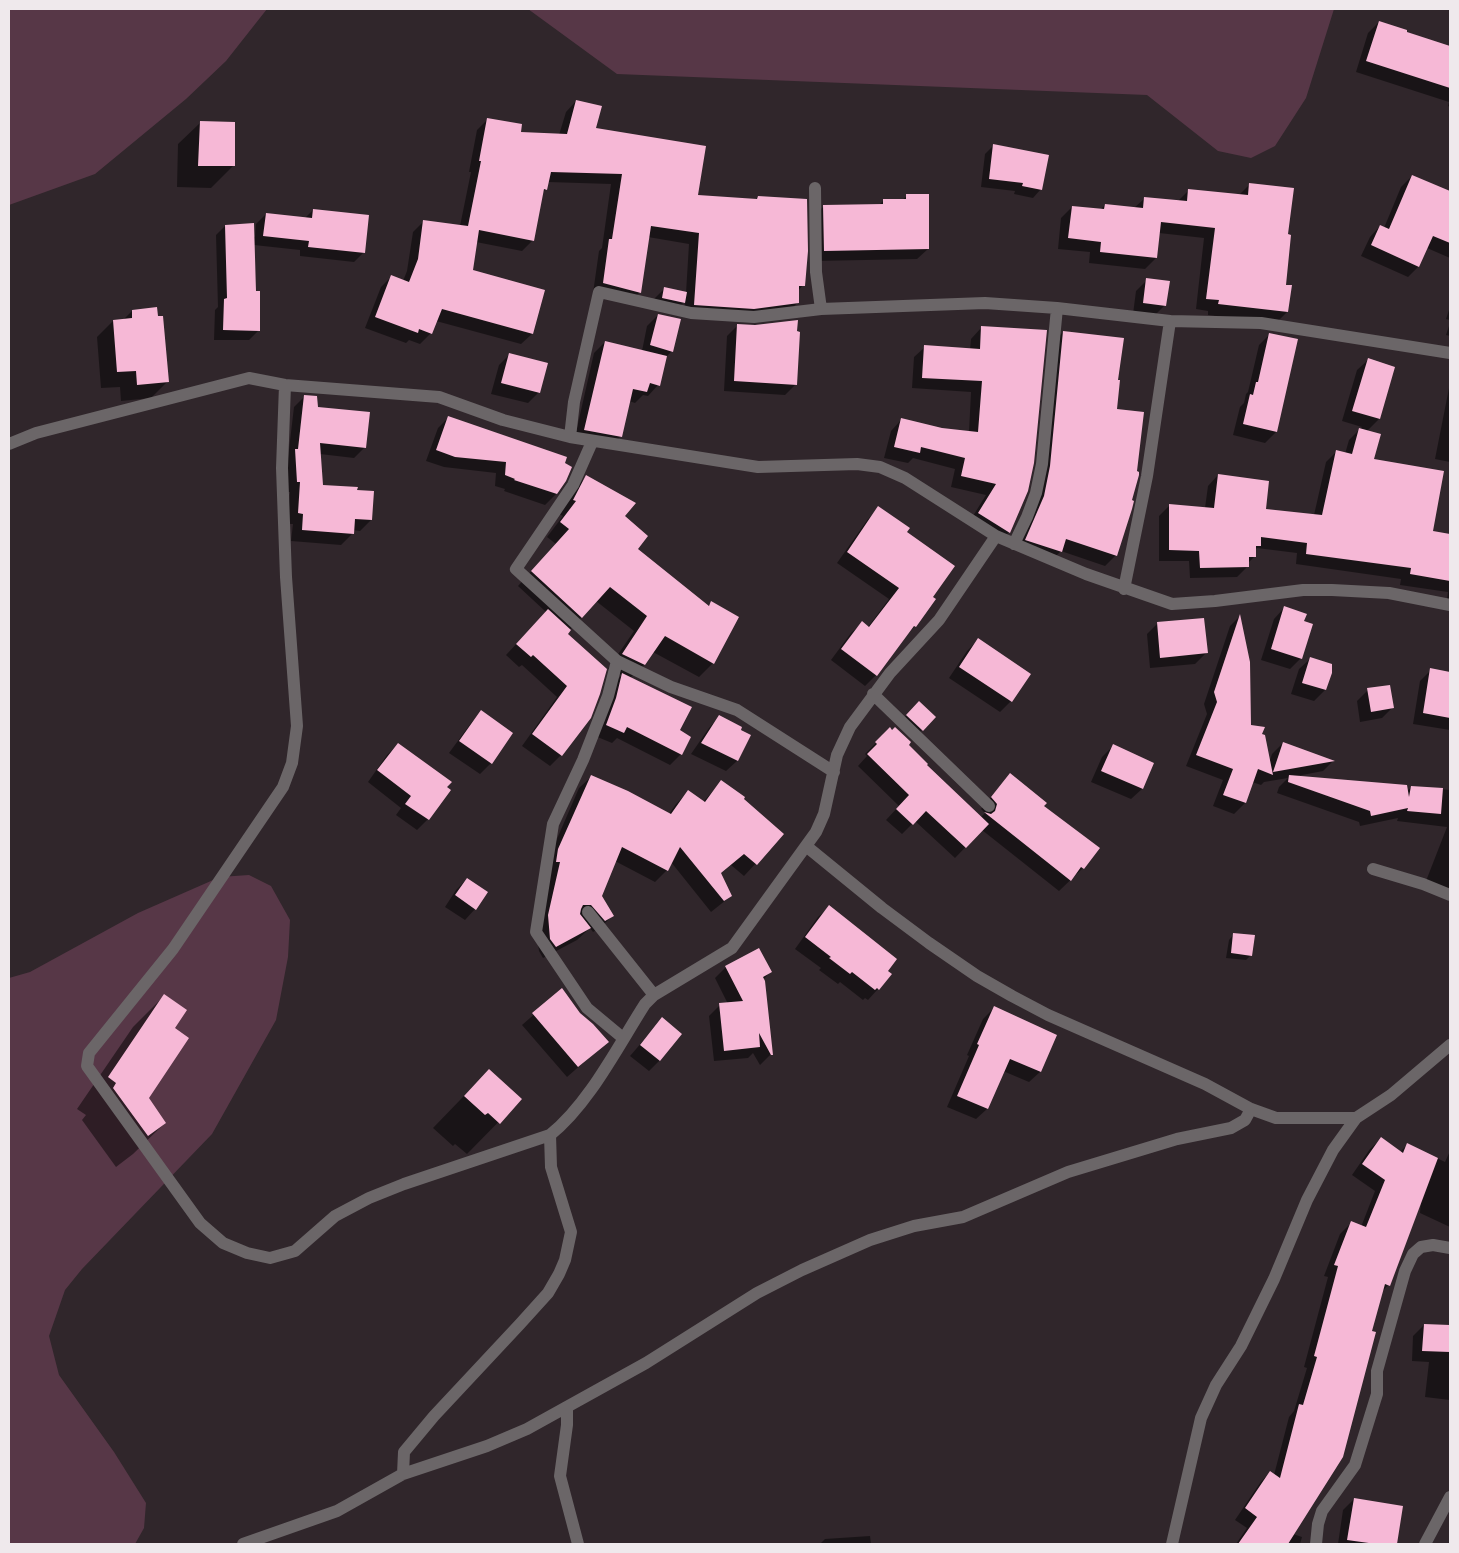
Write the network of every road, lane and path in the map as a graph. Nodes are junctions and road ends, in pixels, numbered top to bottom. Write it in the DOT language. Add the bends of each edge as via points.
graph roads {
  1 [pos="815,188"];
  2 [pos="1058,308"];
  3 [pos="821,309"];
  4 [pos="1170,321"];
  5 [pos="1450,353"];
  6 [pos="285,385"];
  7 [pos="570,437"];
  8 [pos="592,442"];
  9 [pos="9,444"];
  10 [pos="996,536"];
  11 [pos="1014,544"];
  12 [pos="1124,589"];
  13 [pos="1450,605"];
  14 [pos="617,661"];
  15 [pos="873,694"];
  16 [pos="834,772"];
  17 [pos="990,806"];
  18 [pos="806,846"];
  19 [pos="1373,869"];
  20 [pos="1450,894"];
  21 [pos="588,912"];
  22 [pos="654,995"];
  23 [pos="623,1038"];
  24 [pos="1450,1045"];
  25 [pos="1251,1109"];
  26 [pos="1356,1118"];
  27 [pos="550,1135"];
  28 [pos="1450,1248"];
  29 [pos="567,1407"];
  30 [pos="403,1474"];
  31 [pos="1450,1497"];
  32 [pos="243,1544"];
  33 [pos="578,1544"];
  34 [pos="1172,1544"];
  35 [pos="1316,1544"];
  36 [pos="1425,1544"];
  1 -- 3 [label="street" via="816,272"];
  2 -- 3 [label="street" via="985,303"];
  2 -- 4 [label="street"];
  2 -- 11 [label="street" via="1042,464 1036,493"];
  3 -- 7 [label="street" via="754,317 691,313 599,292 574,402"];
  4 -- 5 [label="street" via="1261,323"];
  4 -- 12 [label="street" via="1147,476"];
  6 -- 7 [label="street" via="439,397 503,420"];
  6 -- 9 [label="street" via="250,378 36,433"];
  6 -- 27 [label="street" via="282,468 297,726 292,763 283,787 173,949 89,1053 87,1066 200,1223 223,1244 270,1258 295,1251 335,1216 369,1198"];
  7 -- 8 [label="street"];
  8 -- 10 [label="street" via="758,467 857,464 880,467 906,478"];
  8 -- 14 [label="street" via="573,485 516,569"];
  10 -- 11 [label="street"];
  10 -- 15 [label="street" via="939,620"];
  11 -- 12 [label="street"];
  12 -- 13 [label="street" via="1172,604 1303,590 1332,590 1389,593"];
  14 -- 16 [label="street" via="671,687 737,710"];
  14 -- 23 [label="street" via="583,760 553,824 536,932 587,1008"];
  15 -- 16 [label="street" via="850,727 837,755"];
  15 -- 17 [label="street"];
  16 -- 18 [label="street" via="824,814"];
  18 -- 22 [label="street" via="732,948"];
  18 -- 25 [label="street" via="882,908 998,988 1048,1015 1205,1084"];
  19 -- 20 [label="street"];
  21 -- 22 [label="street"];
  22 -- 23 [label="street"];
  23 -- 27 [label="street" via="565,1124"];
  24 -- 26 [label="street" via="1391,1095"];
  25 -- 26 [label="street" via="1276,1118"];
  25 -- 29 [label="street" via="1244,1120 1231,1128 1168,1141 1068,1172 963,1217 914,1226 870,1240 757,1293 646,1363"];
  26 -- 34 [label="street" via="1333,1150 1307,1200 1242,1346 1216,1385 1201,1418"];
  27 -- 30 [label="street" via="551,1167 571,1232 559,1274 548,1293 404,1452"];
  28 -- 35 [label="street" via="1433,1244 1421,1247 1413,1254 1405,1270 1377,1371 1377,1394 1355,1465 1322,1511"];
  29 -- 30 [label="street" via="528,1429 487,1446"];
  29 -- 33 [label="street" via="560,1476"];
  30 -- 32 [label="street" via="337,1511"];
  31 -- 36 [label="street"];
}
